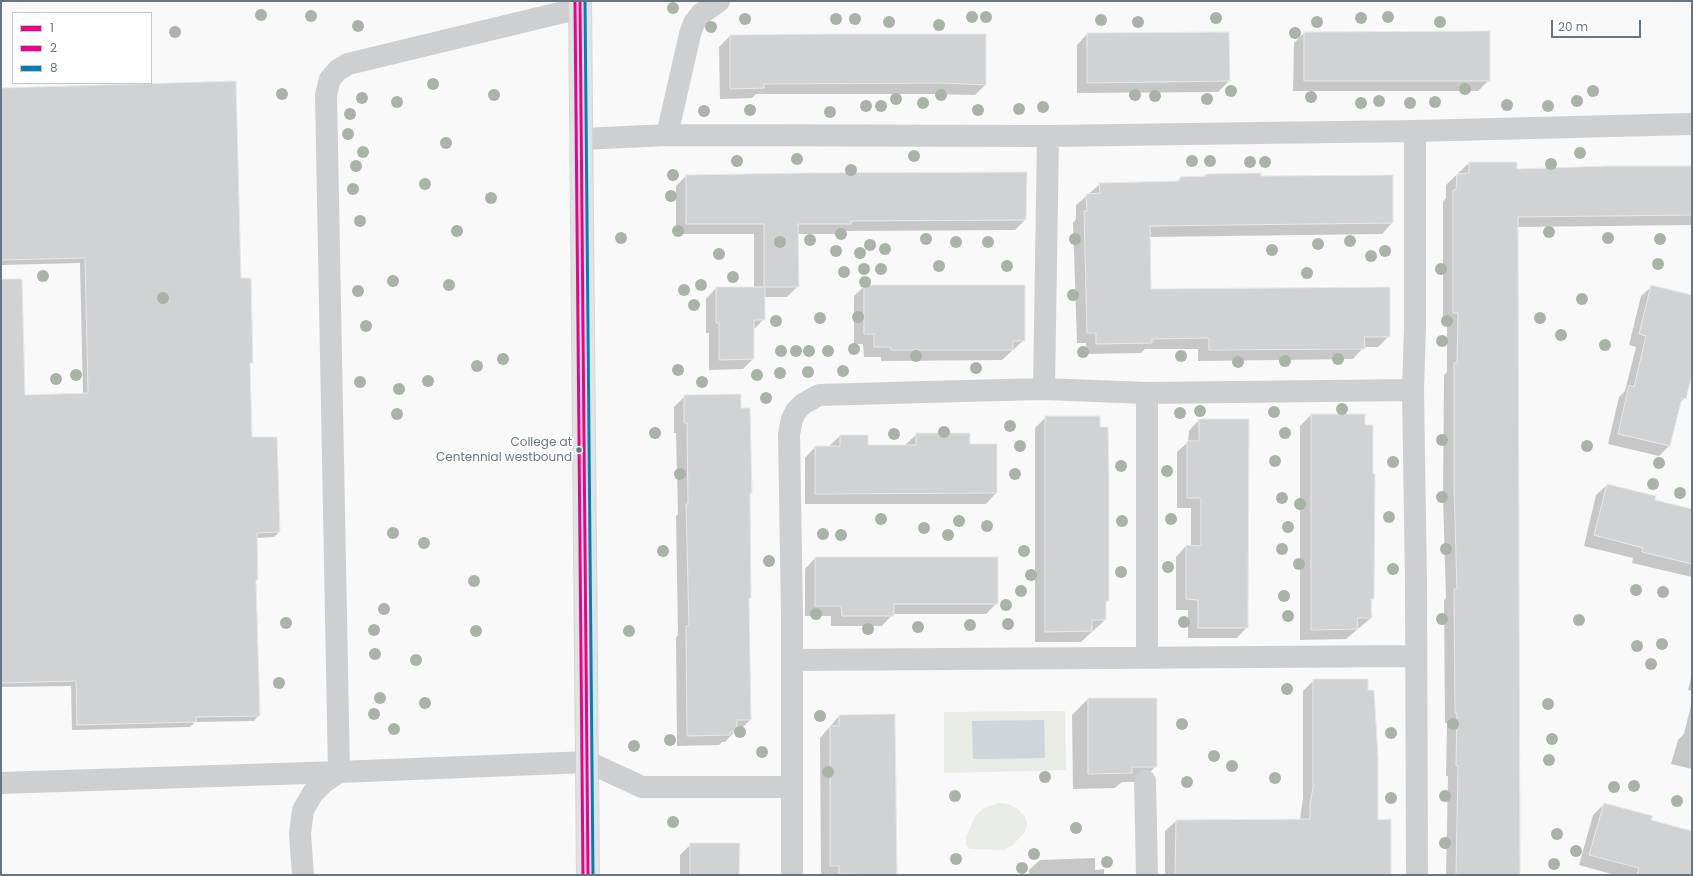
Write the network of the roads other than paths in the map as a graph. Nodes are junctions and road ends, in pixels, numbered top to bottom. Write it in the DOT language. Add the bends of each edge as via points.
graph roads {
  1 [pos="719,1"];
  2 [pos="580,4"];
  3 [pos="1692,124"];
  4 [pos="1415,131"];
  5 [pos="667,136"];
  6 [pos="1048,136"];
  7 [pos="582,139"];
  8 [pos="1044,389"];
  9 [pos="1413,390"];
  10 [pos="1146,393"];
  11 [pos="1415,656"];
  12 [pos="1147,657"];
  13 [pos="792,660"];
  14 [pos="588,762"];
  15 [pos="339,772"];
  16 [pos="1145,781"];
  17 [pos="1,783"];
  18 [pos="791,787"];
  19 [pos="303,875"];
  20 [pos="588,875"];
  21 [pos="792,875"];
  22 [pos="1147,875"];
  23 [pos="1417,875"];
  1 -- 5 [label="lane" via="701,14 694,23"];
  2 -- 7 [label="main road"];
  2 -- 15 [label="lane" via="348,64 330,79 326,95"];
  3 -- 4 [label="lane"];
  4 -- 6 [label="lane"];
  4 -- 9 [label="lane"];
  5 -- 6 [label="lane"];
  5 -- 7 [label="lane"];
  6 -- 8 [label="lane"];
  7 -- 14 [label="main road"];
  8 -- 10 [label="lane"];
  8 -- 13 [label="lane" via="819,395 810,398 796,410 789,434"];
  9 -- 10 [label="lane"];
  9 -- 11 [label="lane"];
  10 -- 12 [label="lane"];
  11 -- 12 [label="lane"];
  11 -- 23 [label="lane"];
  12 -- 13 [label="lane"];
  13 -- 18 [label="lane"];
  14 -- 15 [label="lane"];
  14 -- 18 [label="lane" via="642,787"];
  14 -- 20 [label="main road"];
  15 -- 17 [label="lane"];
  15 -- 19 [label="lane" via="319,787 303,810 300,834"];
  16 -- 22 [label="lane"];
  18 -- 21 [label="lane"];
}
